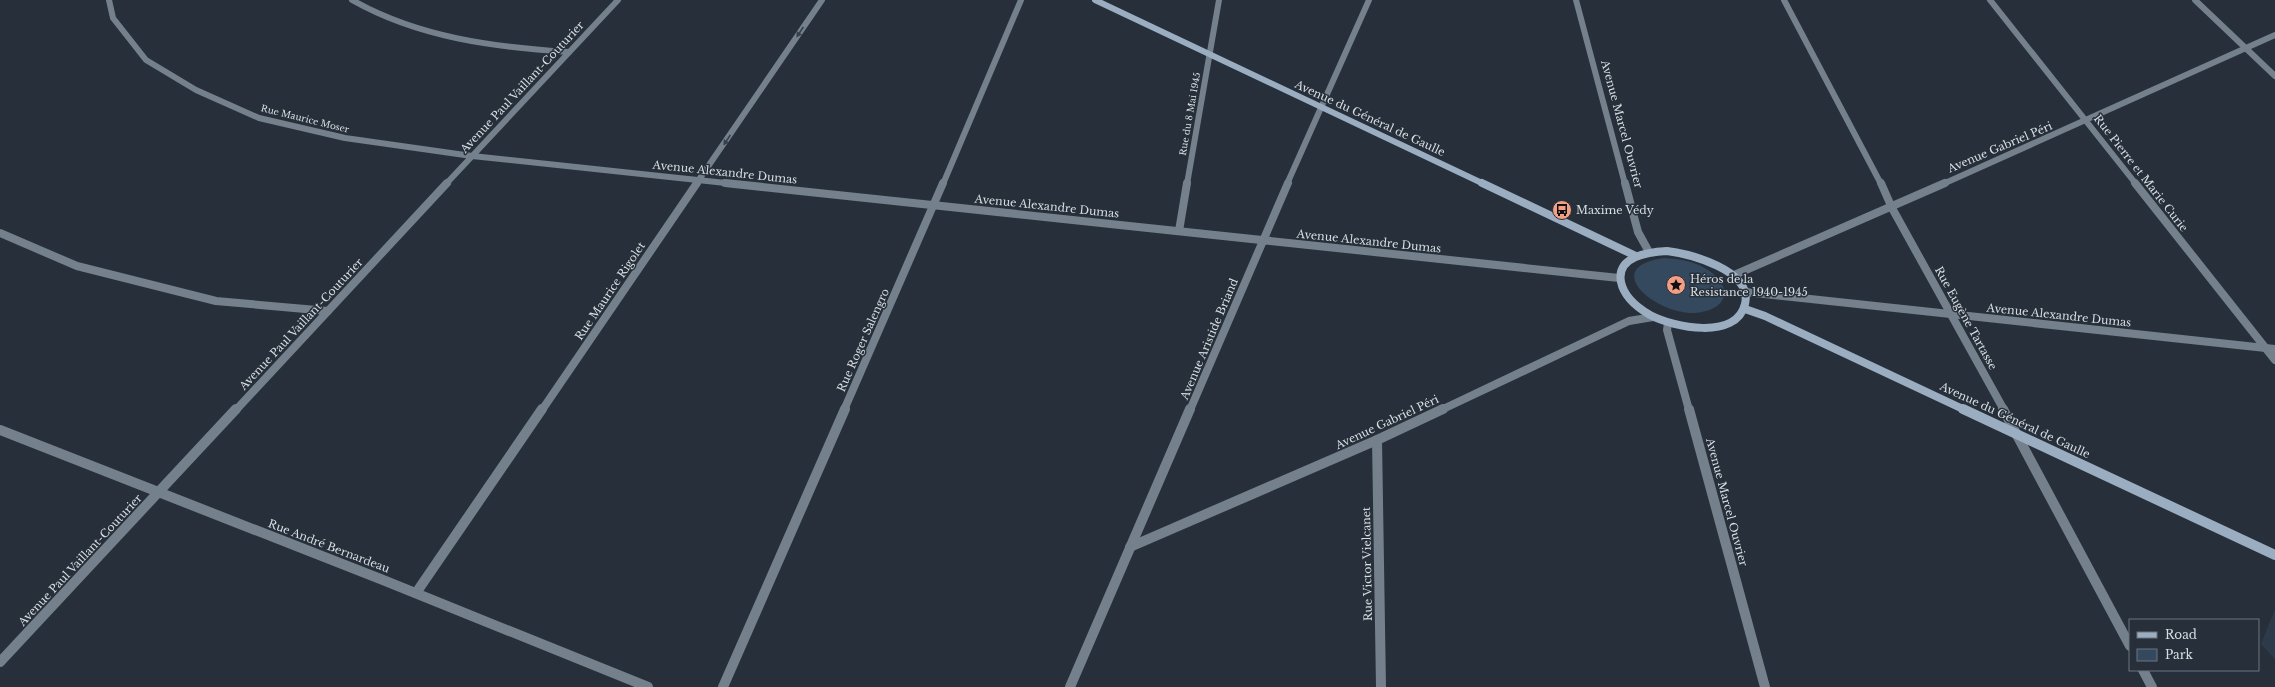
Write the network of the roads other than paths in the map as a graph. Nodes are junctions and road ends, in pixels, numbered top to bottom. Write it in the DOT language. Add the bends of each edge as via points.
graph roads {
  1 [pos="109,0"];
  2 [pos="352,0"];
  3 [pos="618,0"];
  4 [pos="822,0"];
  5 [pos="1021,0"];
  6 [pos="1095,0"];
  7 [pos="1219,0"];
  8 [pos="1369,0"];
  9 [pos="1576,0"];
  10 [pos="1784,0"];
  11 [pos="1990,0"];
  12 [pos="2195,0"];
  13 [pos="2275,35"];
  14 [pos="2246,48"];
  15 [pos="569,52"];
  16 [pos="1209,54"];
  17 [pos="2275,76"];
  18 [pos="1321,107"];
  19 [pos="2086,121"];
  20 [pos="472,156"];
  21 [pos="699,180"];
  22 [pos="934,205"];
  23 [pos="1892,208"];
  24 [pos="1179,231"];
  25 [pos="0,233"];
  26 [pos="1263,241"];
  27 [pos="1649,252"];
  28 [pos="1636,256"];
  29 [pos="1732,276"];
  30 [pos="1620,278"];
  31 [pos="1744,292"];
  32 [pos="1745,309"];
  33 [pos="328,311"];
  34 [pos="1951,314"];
  35 [pos="1653,316"];
  36 [pos="1668,323"];
  37 [pos="2265,348"];
  38 [pos="2275,348"];
  39 [pos="2275,360"];
  40 [pos="0,430"];
  41 [pos="2015,432"];
  42 [pos="1377,440"];
  43 [pos="158,492"];
  44 [pos="1130,547"];
  45 [pos="2275,555"];
  46 [pos="416,593"];
  47 [pos="2129,644"];
  48 [pos="0,662"];
  49 [pos="2144,671"];
  50 [pos="648,687"];
  51 [pos="723,687"];
  52 [pos="1070,687"];
  53 [pos="1381,687"];
  54 [pos="1765,687"];
  55 [pos="2152,687"];
  1 -- 20 [label="street, Rue Maurice Moser" via="113,18 146,60 196,90 252,114 345,138"];
  2 -- 15 [label="street" via="390,20 444,35 509,48"];
  3 -- 15 [label="street, Avenue Paul Vaillant-Couturier"];
  4 -- 21 [label="street, Rue Maurice Rigolet, one-way"];
  5 -- 22 [label="street, Rue Roger Salengro"];
  6 -- 16 [label="street, Avenue du Général de Gaulle"];
  7 -- 16 [label="street, Rue du 8 Mai 1945"];
  8 -- 18 [label="street, Avenue Aristide Briand"];
  9 -- 27 [label="street, Avenue Marcel Ouvrier" via="1638,232"];
  10 -- 23 [label="street, Rue Eugène Tartasse"];
  11 -- 19 [label="street, Rue Pierre et Marie Curie"];
  12 -- 14 [label="street"];
  13 -- 14 [label="street, Avenue Gabriel Péri"];
  14 -- 17 [label="street"];
  14 -- 19 [label="street, Avenue Gabriel Péri"];
  15 -- 20 [label="street, Avenue Paul Vaillant-Couturier"];
  16 -- 18 [label="street, Avenue du Général de Gaulle"];
  16 -- 24 [label="street, Rue du 8 Mai 1945"];
  18 -- 26 [label="street, Avenue Aristide Briand"];
  18 -- 28 [label="street, Avenue du Général de Gaulle"];
  19 -- 23 [label="street, Avenue Gabriel Péri" via="1918,194"];
  19 -- 37 [label="street, Rue Pierre et Marie Curie"];
  20 -- 21 [label="street, Avenue Alexandre Dumas"];
  20 -- 33 [label="street, Avenue Paul Vaillant-Couturier"];
  21 -- 22 [label="street, Avenue Alexandre Dumas"];
  21 -- 46 [label="street, Rue Maurice Rigolet"];
  22 -- 24 [label="street, Avenue Alexandre Dumas"];
  22 -- 51 [label="street, Rue Roger Salengro"];
  23 -- 29 [label="street, Avenue Gabriel Péri"];
  23 -- 34 [label="street, Rue Eugène Tartasse"];
  24 -- 26 [label="street, Avenue Alexandre Dumas"];
  25 -- 33 [label="street" via="77,266 216,301"];
  26 -- 30 [label="street, Avenue Alexandre Dumas"];
  26 -- 44 [label="street, Avenue Aristide Briand"];
  27 -- 28 [label="street"];
  27 -- 29 [label="street" via="1685,253 1704,259"];
  28 -- 30 [label="street" via="1623,267"];
  29 -- 31 [label="street"];
  30 -- 35 [label="street" via="1628,298"];
  31 -- 32 [label="street"];
  31 -- 34 [label="street, Avenue Alexandre Dumas"];
  32 -- 36 [label="street" via="1738,318 1725,325 1708,328"];
  32 -- 41 [label="street, Avenue du Général de Gaulle"];
  33 -- 43 [label="street, Avenue Paul Vaillant-Couturier"];
  34 -- 37 [label="street, Avenue Alexandre Dumas"];
  34 -- 41 [label="street, Rue Eugène Tartasse"];
  35 -- 36 [label="street"];
  35 -- 42 [label="street, Avenue Gabriel Péri" via="1629,321"];
  36 -- 54 [label="street, Avenue Marcel Ouvrier" via="1667,330"];
  37 -- 38 [label="street, Avenue Alexandre Dumas"];
  37 -- 39 [label="street, Rue Pierre et Marie Curie"];
  40 -- 43 [label="street, Rue André Bernardeau"];
  41 -- 45 [label="street, Avenue du Général de Gaulle"];
  41 -- 47 [label="street, Rue Eugène Tartasse"];
  42 -- 44 [label="street, Avenue Gabriel Péri"];
  42 -- 53 [label="street, Rue Victor Vielcanet"];
  43 -- 46 [label="street, Rue André Bernardeau"];
  43 -- 48 [label="street, Avenue Paul Vaillant-Couturier"];
  44 -- 52 [label="street, Avenue Aristide Briand"];
  46 -- 50 [label="street, Rue André Bernardeau"];
  49 -- 55 [label="street"];
}
